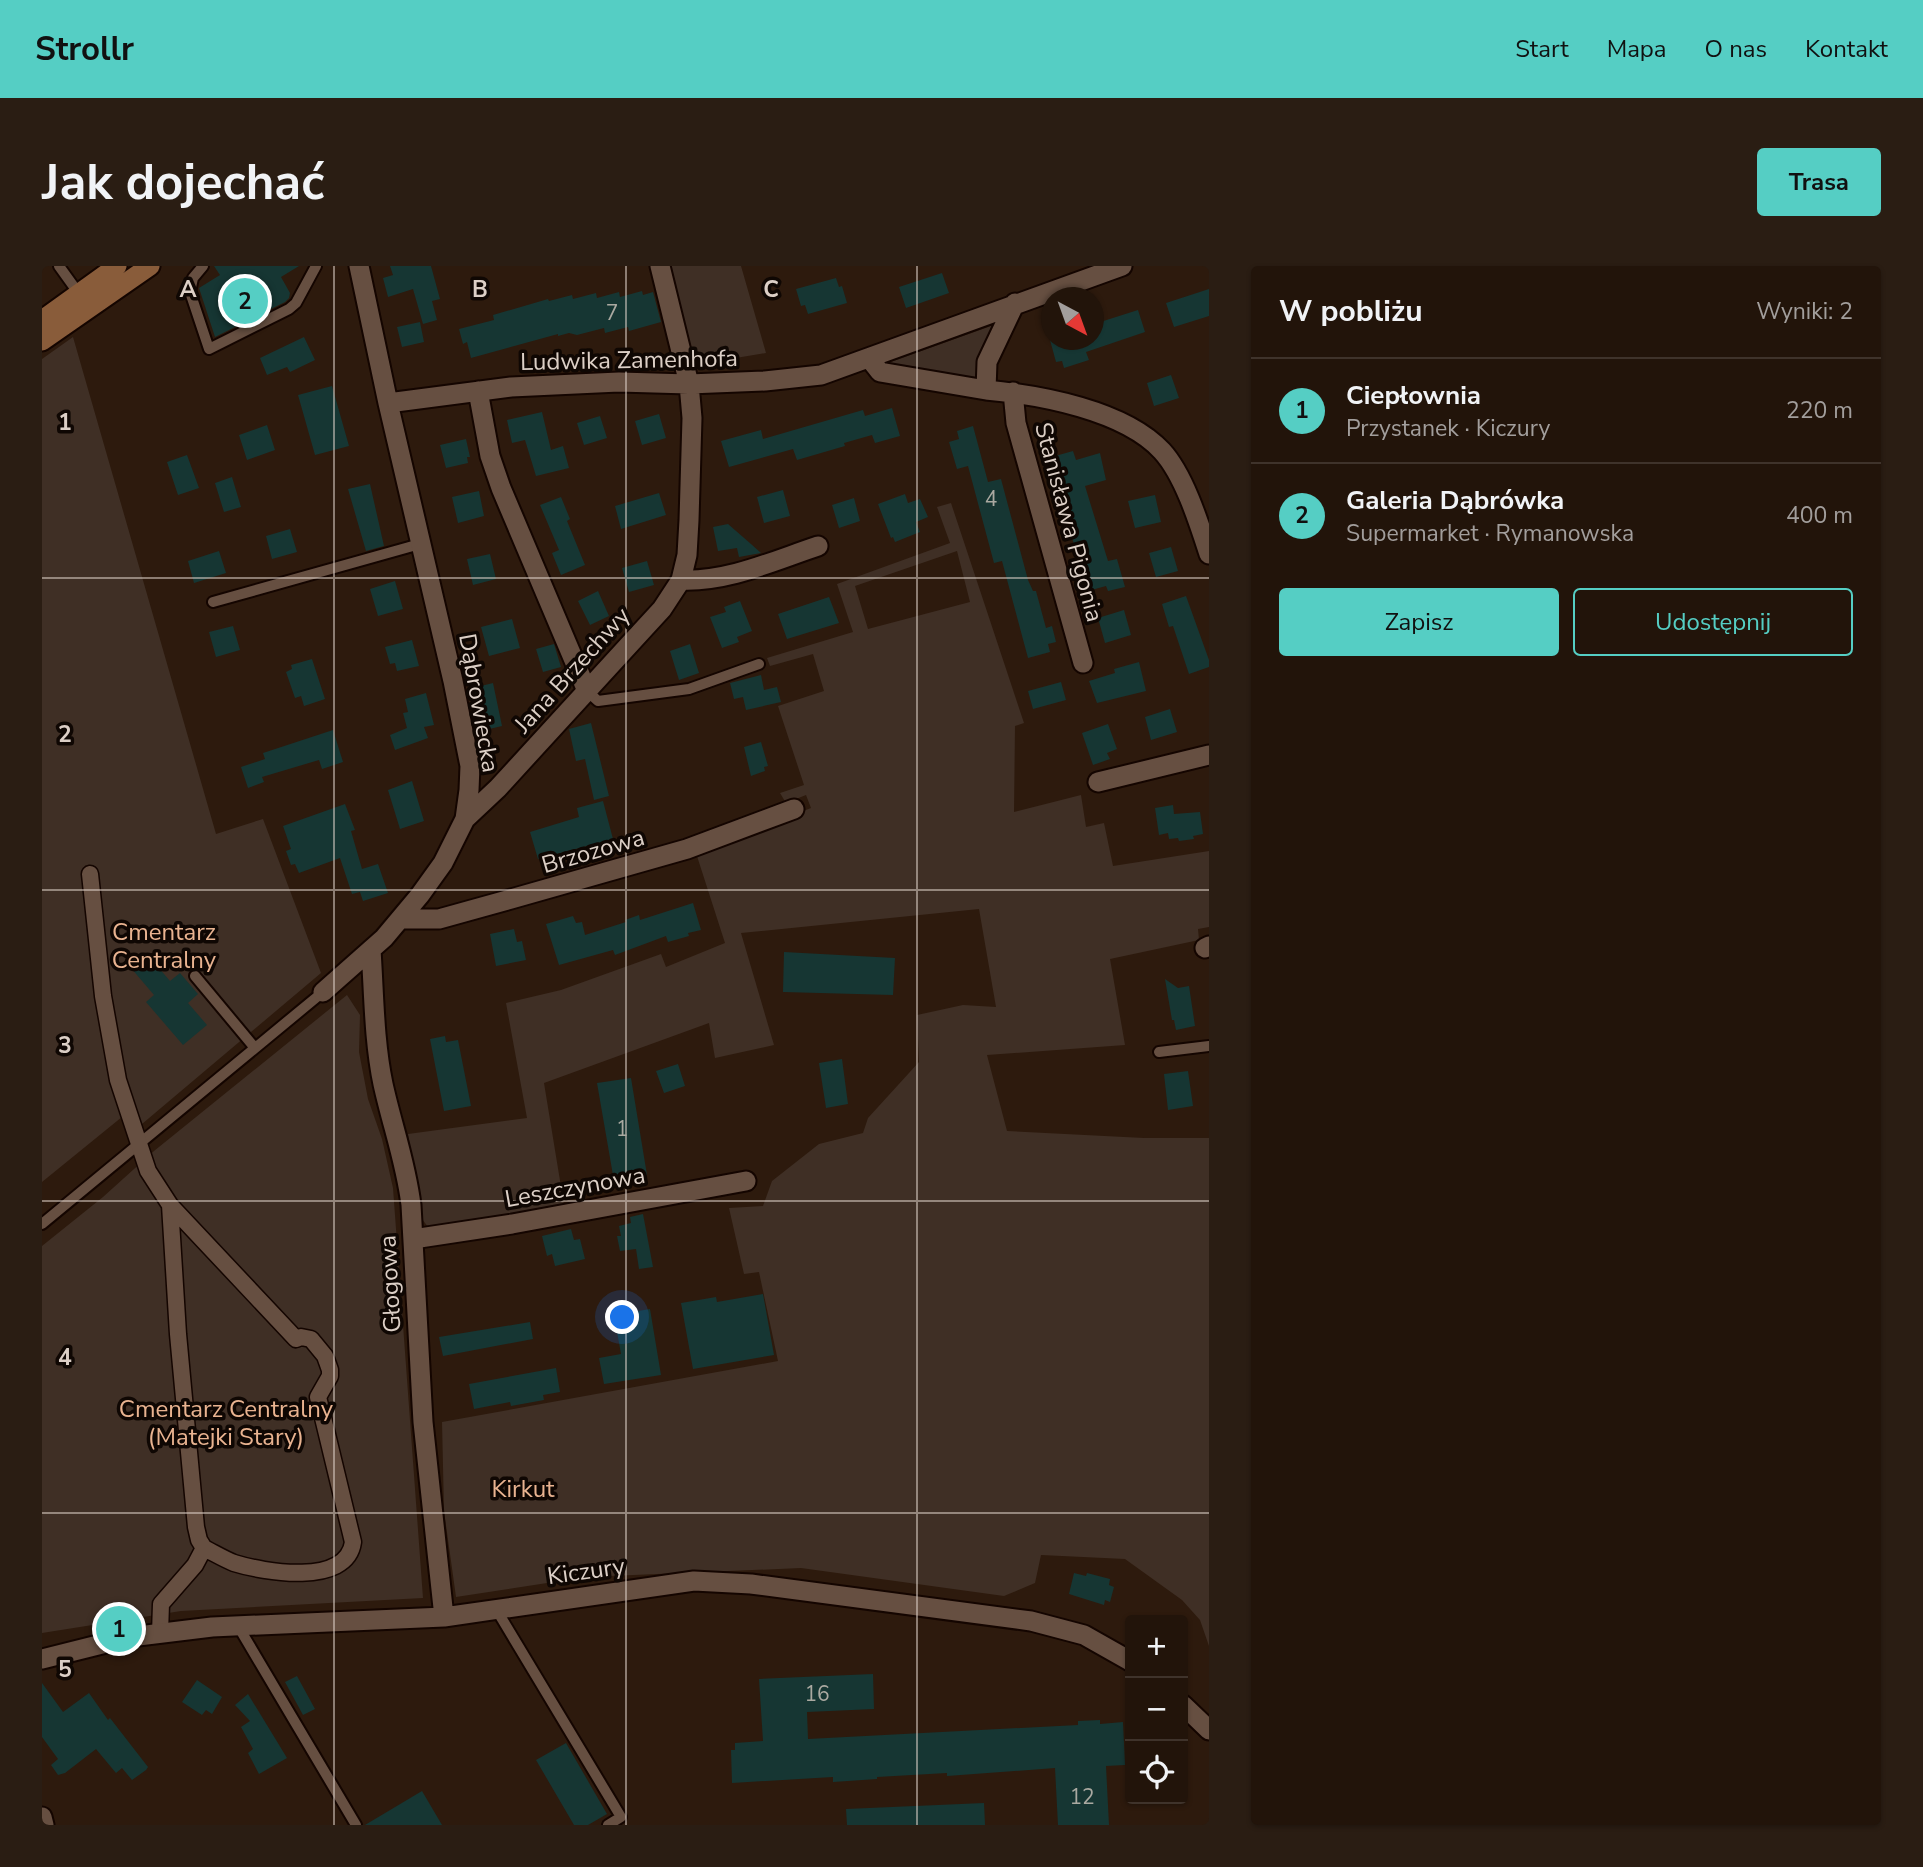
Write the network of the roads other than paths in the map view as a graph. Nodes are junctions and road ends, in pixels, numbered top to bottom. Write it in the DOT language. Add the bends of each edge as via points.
graph roads {
  1 [pos="59,266"];
  2 [pos="117,266"];
  3 [pos="150,266"];
  4 [pos="203,266"];
  5 [pos="316,266"];
  6 [pos="359,266"];
  7 [pos="660,266"];
  8 [pos="1122,266"];
  9 [pos="84,302"];
  10 [pos="1015,303"];
  11 [pos="42,320"];
  12 [pos="42,341"];
  13 [pos="869,358"];
  14 [pos="689,384"];
  15 [pos="986,390"];
  16 [pos="478,391"];
  17 [pos="1013,392"];
  18 [pos="388,403"];
  19 [pos="420,544"];
  20 [pos="818,546"];
  21 [pos="1209,554"];
  22 [pos="681,580"];
  23 [pos="213,602"];
  24 [pos="1083,663"];
  25 [pos="759,664"];
  26 [pos="587,691"];
  27 [pos="1209,755"];
  28 [pos="1098,782"];
  29 [pos="794,809"];
  30 [pos="466,819"];
  31 [pos="90,874"];
  32 [pos="400,919"];
  33 [pos="371,950"];
  34 [pos="195,976"];
  35 [pos="323,992"];
  36 [pos="1209,1046"];
  37 [pos="255,1048"];
  38 [pos="1159,1052"];
  39 [pos="139,1145"];
  40 [pos="746,1181"];
  41 [pos="170,1205"];
  42 [pos="42,1224"];
  43 [pos="412,1240"];
  44 [pos="204,1548"];
  45 [pos="496,1609"];
  46 [pos="444,1617"];
  47 [pos="237,1626"];
  48 [pos="160,1633"];
  49 [pos="1125,1658"];
  50 [pos="42,1659"];
  51 [pos="1188,1710"];
  52 [pos="1209,1730"];
  53 [pos="42,1817"];
  54 [pos="44,1825"];
  55 [pos="356,1825"];
  56 [pos="608,1825"];
  1 -- 9 [label="lane"];
  2 -- 9 [label="main road"];
  3 -- 9 [label="main road"];
  4 -- 5 [label="lane" via="193,278 190,292 209,349 289,309"];
  6 -- 18 [label="street, Dąbrowiecka"];
  7 -- 14 [label="street, Jana Brzechwy"];
  8 -- 10 [label="street, Ludwika Zamenhofa"];
  9 -- 11 [label="main road"];
  9 -- 12 [label="main road"];
  10 -- 13 [label="street, Ludwika Zamenhofa"];
  10 -- 15 [label="street" via="987,362"];
  13 -- 14 [label="street, Ludwika Zamenhofa" via="821,374"];
  13 -- 15 [label="street" via="880,372"];
  14 -- 16 [label="street, Ludwika Zamenhofa" via="608,383"];
  14 -- 22 [label="street, Jana Brzechwy" via="691,480"];
  15 -- 17 [label="street"];
  16 -- 18 [label="street, Ludwika Zamenhofa"];
  16 -- 26 [label="street" via="500,488"];
  17 -- 21 [label="street" via="1089,410 1150,440 1172,464"];
  17 -- 24 [label="street, Stanisława Pigonia" via="1016,423"];
  18 -- 19 [label="street, Dąbrowiecka"];
  19 -- 23 [label="lane"];
  19 -- 30 [label="street, Dąbrowiecka" via="470,766"];
  20 -- 22 [label="street" via="738,573 703,581"];
  22 -- 26 [label="street, Jana Brzechwy" via="662,609"];
  25 -- 26 [label="lane" via="689,689 598,701"];
  26 -- 30 [label="street, Jana Brzechwy"];
  27 -- 28 [label="street"];
  29 -- 32 [label="street, Brzozowa" via="687,849 523,896 439,919"];
  30 -- 32 [label="street, Dąbrowiecka" via="443,863"];
  31 -- 39 [label="street" via="103,996 118,1080"];
  32 -- 33 [label="street, Dąbrowiecka"];
  33 -- 35 [label="street, Dąbrowiecka"];
  33 -- 43 [label="street, Głogowa" via="378,1056 407,1175"];
  34 -- 37 [label="lane"];
  35 -- 37 [label="lane, Dąbrowiecka"];
  36 -- 38 [label="lane"];
  37 -- 39 [label="lane, Dąbrowiecka"];
  39 -- 41 [label="street" via="148,1171"];
  39 -- 42 [label="lane, Dąbrowiecka"];
  40 -- 43 [label="street, Leszczynowa"];
  41 -- 44 [label="street" via="195,1516"];
  41 -- 44 [label="street" via="296,1339 311,1339 328,1362 330,1376 318,1397 353,1542 337,1565 301,1572 252,1568"];
  43 -- 46 [label="street, Głogowa" via="423,1422"];
  44 -- 48 [label="street" via="161,1604"];
  45 -- 46 [label="street, Kiczury"];
  45 -- 49 [label="street, Kiczury" via="694,1581 751,1584 1031,1620 1084,1635"];
  45 -- 56 [label="lane" via="621,1817"];
  46 -- 47 [label="street, Kiczury"];
  47 -- 48 [label="street, Kiczury"];
  47 -- 55 [label="lane"];
  48 -- 50 [label="street, Kiczury"];
  51 -- 52 [label="street"];
  53 -- 54 [label="street"];
}
